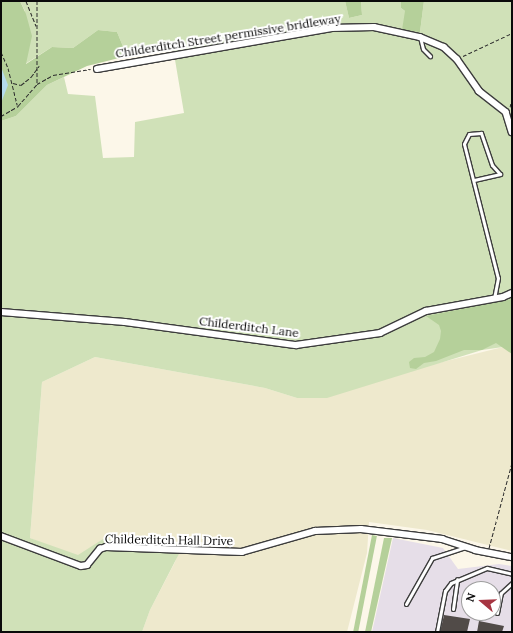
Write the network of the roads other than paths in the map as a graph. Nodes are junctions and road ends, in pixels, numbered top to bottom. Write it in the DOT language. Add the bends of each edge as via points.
graph roads {
  1 [pos="420,37"];
  2 [pos="430,56"];
  3 [pos="97,69"];
  4 [pos="512,132"];
  5 [pos="474,180"];
  6 [pos="512,293"];
  7 [pos="494,298"];
  8 [pos="1,312"];
  9 [pos="1,536"];
  10 [pos="465,547"];
  11 [pos="512,557"];
  12 [pos="512,574"];
  13 [pos="457,579"];
  14 [pos="512,583"];
  15 [pos="501,593"];
  16 [pos="406,604"];
  17 [pos="453,609"];
  18 [pos="437,632"];
  1 -- 2 [label="lane" via="423,49"];
  1 -- 3 [label="street, Childerditch Street permissive bridleway" via="374,27 331,28"];
  1 -- 4 [label="street, Childerditch Street permissive bridleway" via="444,47 456,57 479,90 506,112"];
  5 -- 5 [label="lane" via="464,142 469,134 482,133 492,165 500,174"];
  5 -- 7 [label="lane" via="498,278"];
  6 -- 7 [label="street, Childerditch Lane"];
  7 -- 8 [label="street, Childerditch Lane" via="426,311 380,333 296,345 124,322"];
  9 -- 10 [label="street, Childerditch Hall Drive" via="80,566 87,565 100,549 106,547 242,552 315,531 361,529 442,539"];
  10 -- 11 [label="street, Childerditch Hall Drive"];
  10 -- 16 [label="lane" via="432,558"];
  12 -- 13 [label="lane" via="487,568"];
  13 -- 17 [label="lane"];
  13 -- 18 [label="lane" via="445,591"];
  14 -- 15 [label="lane"];
}
